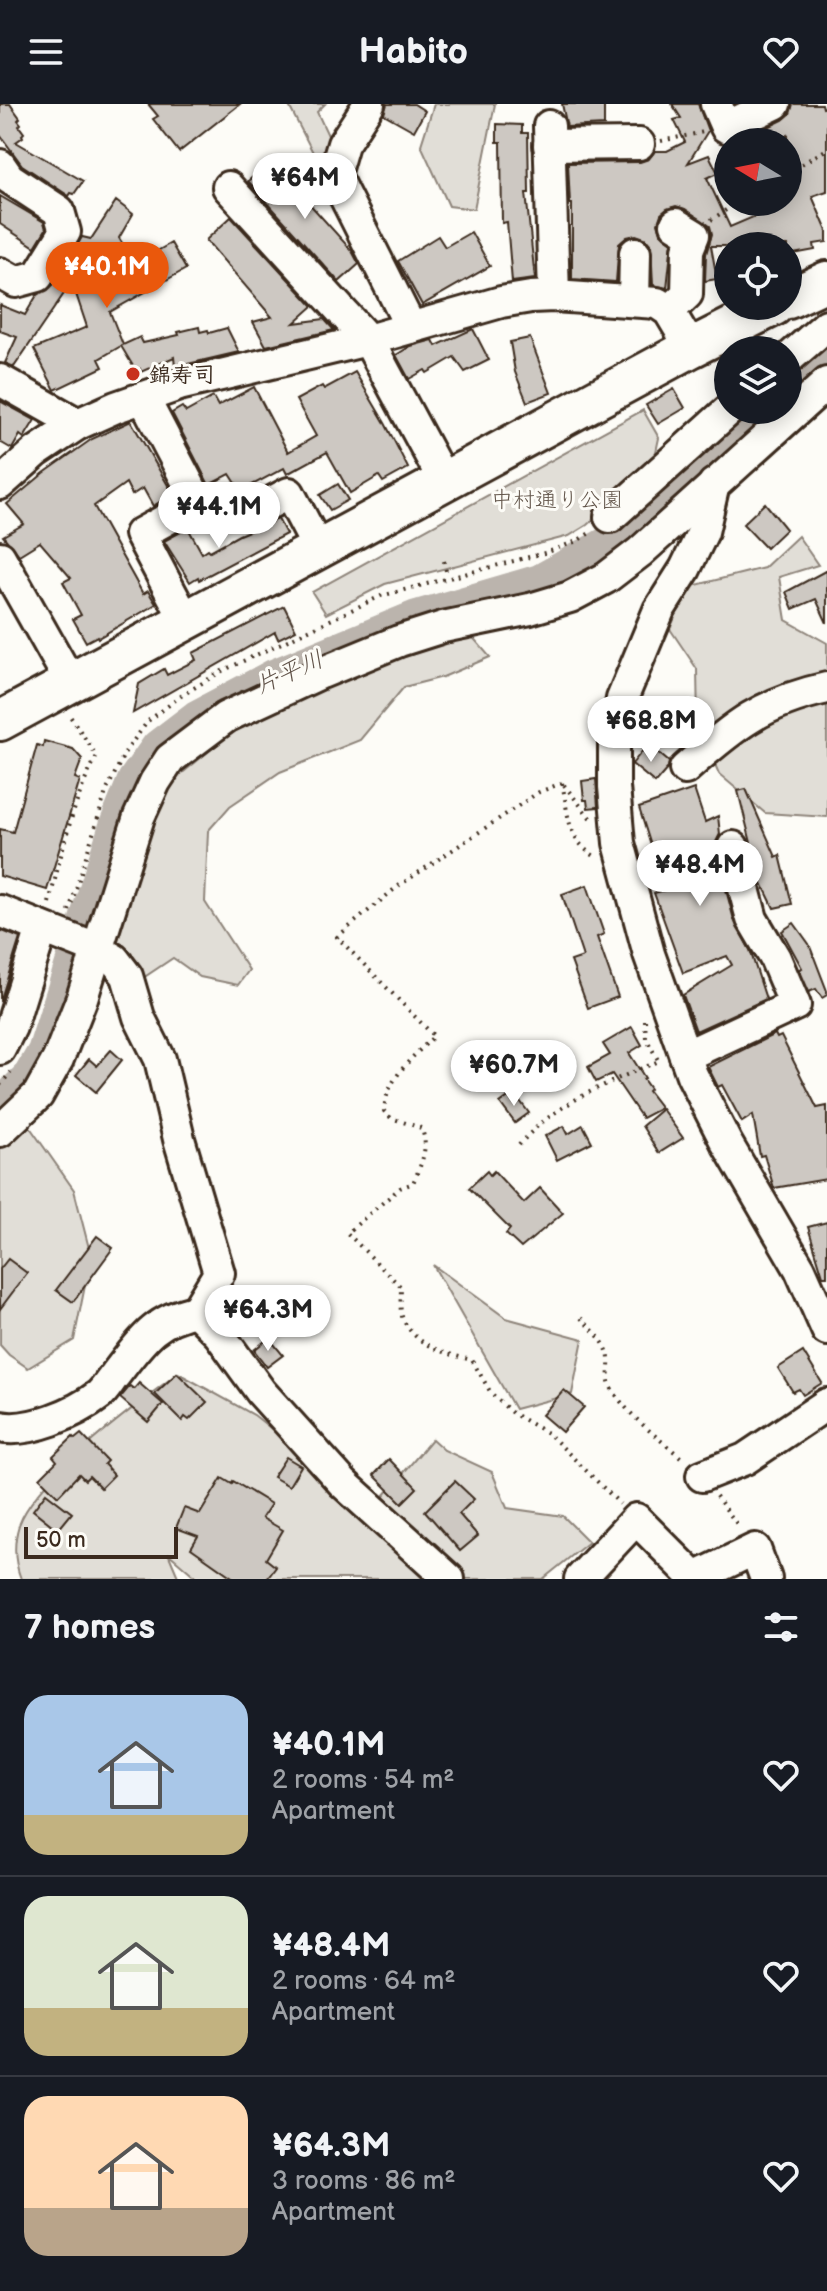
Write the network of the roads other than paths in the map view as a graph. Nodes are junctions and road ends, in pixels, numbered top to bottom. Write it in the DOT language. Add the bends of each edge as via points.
graph roads {
  1 [pos="369,104"];
  2 [pos="775,104"];
  3 [pos="721,115"];
  4 [pos="638,144"];
  5 [pos="0,165"];
  6 [pos="228,187"];
  7 [pos="685,229"];
  8 [pos="635,253"];
  9 [pos="0,273"];
  10 [pos="808,289"];
  11 [pos="554,296"];
  12 [pos="634,301"];
  13 [pos="669,311"];
  14 [pos="746,320"];
  15 [pos="827,324"];
  16 [pos="411,328"];
  17 [pos="368,340"];
  18 [pos="802,346"];
  19 [pos="691,348"];
  20 [pos="0,380"];
  21 [pos="827,383"];
  22 [pos="143,397"];
  23 [pos="714,423"];
  24 [pos="78,424"];
  25 [pos="444,481"];
  26 [pos="0,484"];
  27 [pos="714,484"];
  28 [pos="198,502"];
  29 [pos="610,517"];
  30 [pos="319,550"];
  31 [pos="0,557"];
  32 [pos="186,621"];
  33 [pos="71,683"];
  34 [pos="827,688"];
  35 [pos="0,721"];
  36 [pos="685,769"];
  37 [pos="733,847"];
  38 [pos="0,911"];
  39 [pos="74,940"];
  40 [pos="4,1033"];
  41 [pos="672,1059"];
  42 [pos="0,1131"];
  43 [pos="196,1311"];
  44 [pos="827,1330"];
  45 [pos="827,1404"];
  46 [pos="0,1427"];
  47 [pos="702,1476"];
  48 [pos="449,1579"];
  49 [pos="580,1579"];
  50 [pos="766,1579"];
  1 -- 16 [label="street" via="343,144 334,175"];
  2 -- 3 [label="street"];
  4 -- 11 [label="street" via="549,135"];
  5 -- 9 [label="street" via="9,178 59,211 65,232 38,276 16,282"];
  6 -- 17 [label="street"];
  7 -- 13 [label="street" via="687,294"];
  8 -- 12 [label="street"];
  10 -- 15 [label="street"];
  11 -- 12 [label="street"];
  11 -- 16 [label="street" via="501,302"];
  12 -- 13 [label="street" via="657,303"];
  13 -- 19 [label="street"];
  14 -- 19 [label="main road"];
  15 -- 18 [label="street"];
  16 -- 17 [label="street"];
  17 -- 22 [label="street"];
  17 -- 25 [label="street"];
  19 -- 25 [label="main road"];
  20 -- 24 [label="street"];
  21 -- 27 [label="street"];
  22 -- 24 [label="street"];
  22 -- 28 [label="street"];
  23 -- 29 [label="street"];
  24 -- 26 [label="street"];
  25 -- 30 [label="main road"];
  27 -- 39 [label="street" via="640,552 570,597 399,641 226,717 195,737 170,759 155,782"];
  27 -- 41 [label="street" via="703,532 659,610 622,699 614,741 612,856 649,954"];
  28 -- 30 [label="street" via="255,511 289,493"];
  28 -- 32 [label="street" via="140,534"];
  30 -- 32 [label="main road"];
  31 -- 33 [label="street"];
  32 -- 33 [label="main road"];
  33 -- 35 [label="main road"];
  34 -- 36 [label="street" via="754,713"];
  37 -- 41 [label="street" via="752,919 795,1005"];
  38 -- 39 [label="street"];
  39 -- 40 [label="street"];
  39 -- 42 [label="street" via="82,998 38,1095"];
  39 -- 43 [label="street" via="114,959 127,976 160,1059 219,1273"];
  41 -- 44 [label="street" via="692,1075 800,1269"];
  43 -- 46 [label="street" via="161,1323 100,1394 53,1420"];
  43 -- 48 [label="street" via="343,1483"];
  45 -- 47 [label="street" via="745,1459"];
  49 -- 50 [label="street" via="636,1519 695,1578 755,1549"];
}
